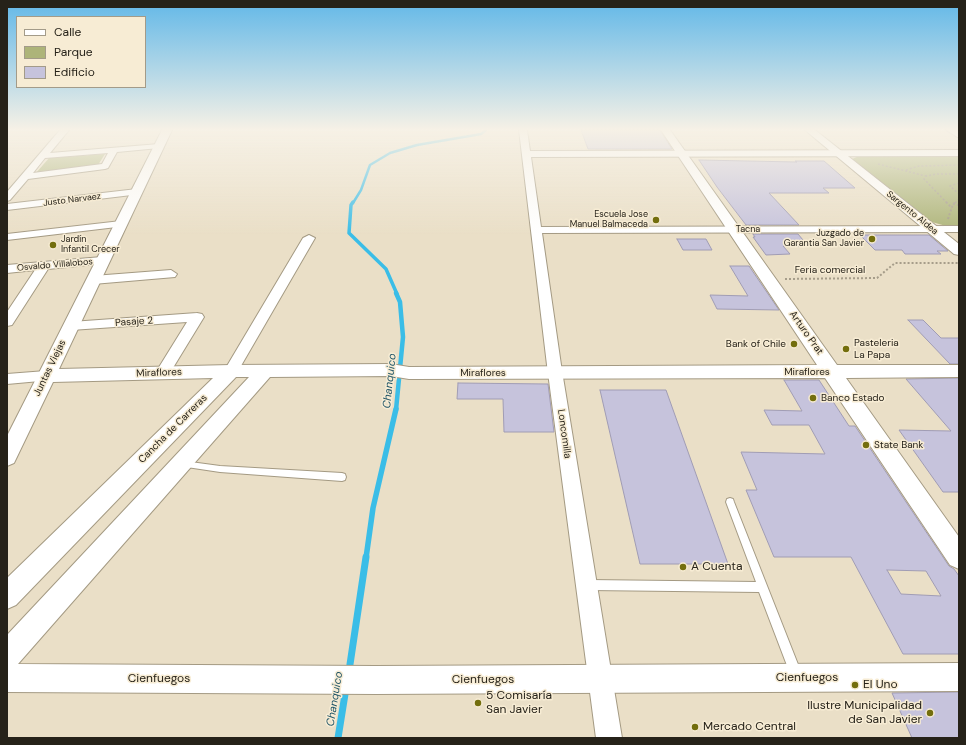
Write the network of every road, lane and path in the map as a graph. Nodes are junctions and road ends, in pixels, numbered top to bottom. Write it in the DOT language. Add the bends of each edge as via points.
graph roads {
  1 [pos="36,165"];
  2 [pos="107,165"];
  3 [pos="150,165"];
  4 [pos="528,165"];
  5 [pos="689,165"];
  6 [pos="853,165"];
  7 [pos="881,165"];
  8 [pos="959,165"];
  9 [pos="905,170"];
  10 [pos="959,174"];
  11 [pos="926,176"];
  12 [pos="25,177"];
  13 [pos="959,183"];
  14 [pos="137,192"];
  15 [pos="959,194"];
  16 [pos="7,198"];
  17 [pos="959,200"];
  18 [pos="953,204"];
  19 [pos="959,205"];
  20 [pos="7,207"];
  21 [pos="952,208"];
  22 [pos="121,224"];
  23 [pos="936,229"];
  24 [pos="959,229"];
  25 [pos="536,230"];
  26 [pos="734,230"];
  27 [pos="7,238"];
  28 [pos="309,238"];
  29 [pos="959,251"];
  30 [pos="102,261"];
  31 [pos="959,264"];
  32 [pos="44,266"];
  33 [pos="7,269"];
  34 [pos="171,274"];
  35 [pos="767,279"];
  36 [pos="93,280"];
  37 [pos="7,322"];
  38 [pos="71,326"];
  39 [pos="231,371"];
  40 [pos="265,371"];
  41 [pos="959,371"];
  42 [pos="163,372"];
  43 [pos="832,372"];
  44 [pos="555,373"];
  45 [pos="46,376"];
  46 [pos="7,379"];
  47 [pos="7,457"];
  48 [pos="181,463"];
  49 [pos="342,477"];
  50 [pos="730,502"];
  51 [pos="959,557"];
  52 [pos="586,585"];
  53 [pos="762,587"];
  54 [pos="7,596"];
  55 [pos="7,654"];
  56 [pos="959,676"];
  57 [pos="7,678"];
  58 [pos="797,678"];
  59 [pos="600,679"];
  60 [pos="610,738"];
  1 -- 12 [label="street"];
  2 -- 12 [label="street"];
  3 -- 14 [label="street, Juntas Viejas"];
  4 -- 25 [label="street, Loncomilla"];
  5 -- 26 [label="street, Arturo Prat"];
  6 -- 23 [label="street, Sargento Aldea"];
  7 -- 9 [label="path"];
  8 -- 9 [label="path" via="920,166"];
  9 -- 11 [label="path"];
  10 -- 11 [label="path"];
  11 -- 21 [label="path" via="924,179 927,183"];
  12 -- 16 [label="street"];
  13 -- 15 [label="path" via="950,186"];
  14 -- 20 [label="street, Justo Narvaez"];
  14 -- 22 [label="street, Juntas Viejas"];
  17 -- 18 [label="path"];
  18 -- 19 [label="path"];
  18 -- 21 [label="path"];
  21 -- 23 [label="path" via="946,223"];
  22 -- 27 [label="street"];
  22 -- 30 [label="street, Juntas Viejas"];
  23 -- 24 [label="street, Tacna"];
  23 -- 26 [label="street, Tacna"];
  23 -- 29 [label="street, Sargento Aldea"];
  25 -- 26 [label="street, Tacna"];
  25 -- 44 [label="street, Loncomilla"];
  26 -- 35 [label="street, Arturo Prat"];
  28 -- 39 [label="street, Cancha de Carreras"];
  30 -- 32 [label="street, Osvaldo Villalobos"];
  30 -- 36 [label="street, Juntas Viejas"];
  31 -- 35 [label="path, Feria comercial" via="895,263 877,278"];
  32 -- 33 [label="street, Osvaldo Villalobos"];
  32 -- 37 [label="street"];
  34 -- 36 [label="street"];
  35 -- 43 [label="street, Arturo Prat"];
  36 -- 38 [label="street, Juntas Viejas"];
  38 -- 42 [label="street, Pasaje 2" via="197,317"];
  38 -- 45 [label="street, Juntas Viejas"];
  39 -- 40 [label="street, Miraflores"];
  39 -- 42 [label="street, Miraflores"];
  39 -- 54 [label="street, Cancha de Carreras"];
  40 -- 44 [label="street, Miraflores"];
  40 -- 48 [label="street"];
  41 -- 43 [label="street, Miraflores"];
  42 -- 45 [label="street, Miraflores"];
  43 -- 44 [label="street, Miraflores"];
  43 -- 51 [label="street, Arturo Prat"];
  44 -- 52 [label="street, Loncomilla"];
  45 -- 46 [label="street, Miraflores"];
  45 -- 47 [label="street, Juntas Viejas"];
  48 -- 49 [label="lane" via="220,469"];
  48 -- 55 [label="street"];
  50 -- 53 [label="lane"];
  52 -- 53 [label="lane"];
  52 -- 59 [label="street, Loncomilla"];
  53 -- 58 [label="lane"];
  56 -- 58 [label="street, Cienfuegos"];
  57 -- 59 [label="street, Cienfuegos"];
  58 -- 59 [label="street, Cienfuegos"];
  59 -- 60 [label="street, Loncomilla"];
}
